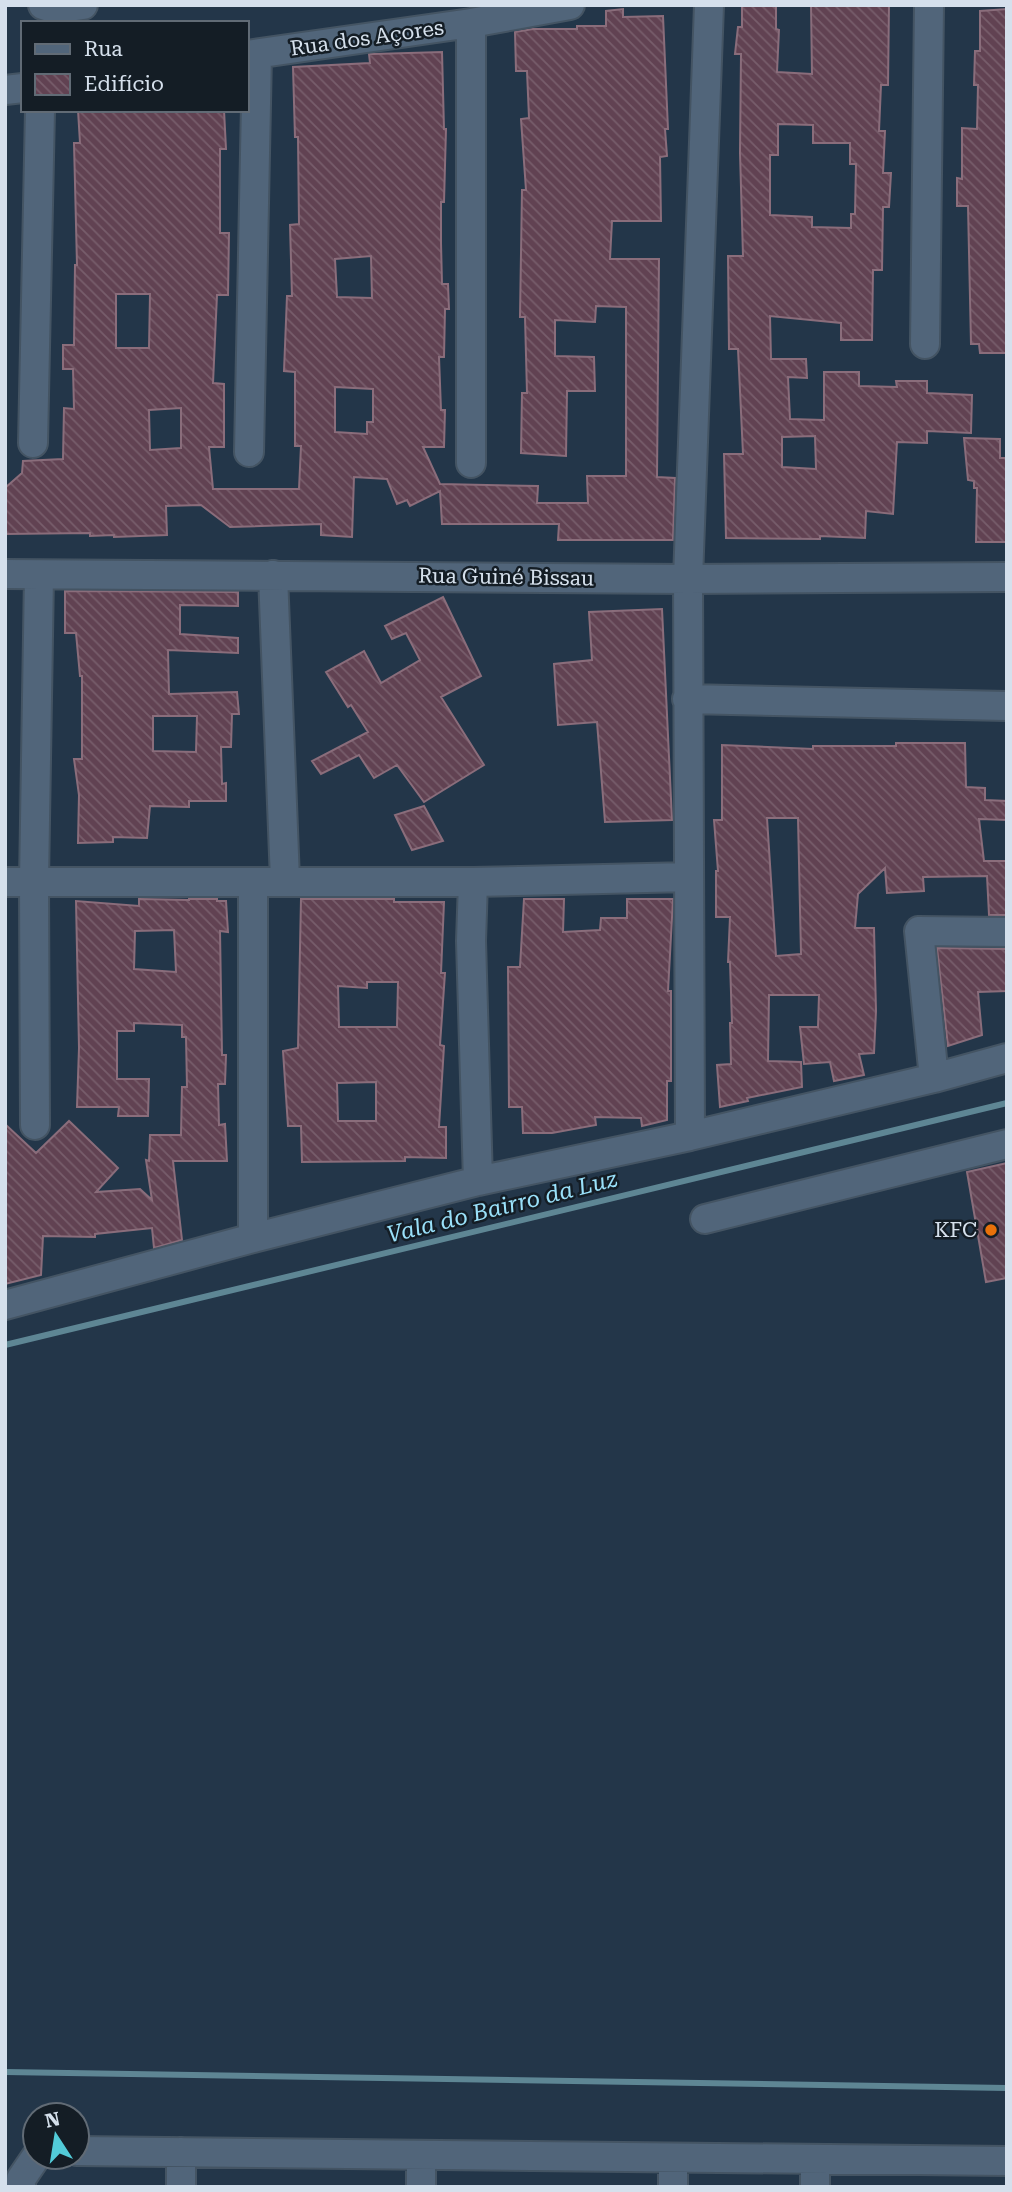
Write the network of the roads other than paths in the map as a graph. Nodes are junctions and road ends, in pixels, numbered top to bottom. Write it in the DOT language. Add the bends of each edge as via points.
graph roads {
  1 [pos="83,5"];
  2 [pos="570,5"];
  3 [pos="709,5"];
  4 [pos="929,5"];
  5 [pos="51,12"];
  6 [pos="471,23"];
  7 [pos="252,55"];
  8 [pos="40,112"];
  9 [pos="925,344"];
  10 [pos="33,443"];
  11 [pos="249,452"];
  12 [pos="471,463"];
  13 [pos="5,574"];
  14 [pos="39,575"];
  15 [pos="273,575"];
  16 [pos="1007,577"];
  17 [pos="688,579"];
  18 [pos="687,699"];
  19 [pos="1007,706"];
  20 [pos="689,877"];
  21 [pos="285,880"];
  22 [pos="253,881"];
  23 [pos="5,882"];
  24 [pos="34,882"];
  25 [pos="473,882"];
  26 [pos="1007,932"];
  27 [pos="1007,1058"];
  28 [pos="934,1078"];
  29 [pos="35,1125"];
  30 [pos="690,1136"];
  31 [pos="1007,1144"];
  32 [pos="478,1181"];
  33 [pos="705,1219"];
  34 [pos="253,1238"];
  35 [pos="5,1305"];
  36 [pos="91,2151"];
  37 [pos="181,2152"];
  38 [pos="421,2155"];
  39 [pos="673,2159"];
  40 [pos="815,2159"];
  41 [pos="1007,2161"];
  42 [pos="26,2171"];
  43 [pos="21,2187"];
  44 [pos="181,2187"];
  45 [pos="421,2187"];
  46 [pos="673,2187"];
  47 [pos="815,2187"];
  1 -- 5 [label="street"];
  2 -- 6 [label="street, Rua dos Açores"];
  3 -- 17 [label="street"];
  4 -- 9 [label="street"];
  6 -- 7 [label="street, Rua dos Açores"];
  6 -- 12 [label="street"];
  7 -- 11 [label="street"];
  8 -- 10 [label="street"];
  13 -- 14 [label="street, Rua Guiné Bissau"];
  14 -- 15 [label="street, Rua Guiné Bissau"];
  14 -- 24 [label="street"];
  15 -- 17 [label="street, Rua Guiné Bissau"];
  15 -- 21 [label="street"];
  16 -- 17 [label="street, Rua Guiné Bissau"];
  17 -- 18 [label="street"];
  18 -- 19 [label="street"];
  18 -- 20 [label="street"];
  20 -- 25 [label="street"];
  20 -- 30 [label="street"];
  21 -- 22 [label="street"];
  21 -- 25 [label="street"];
  22 -- 24 [label="street"];
  22 -- 34 [label="street"];
  23 -- 24 [label="street"];
  24 -- 29 [label="street"];
  25 -- 32 [label="street"];
  26 -- 28 [label="street" via="919,931"];
  27 -- 28 [label="street"];
  28 -- 30 [label="street"];
  30 -- 32 [label="street"];
  31 -- 33 [label="street"];
  32 -- 34 [label="street"];
  34 -- 35 [label="street"];
  36 -- 37 [label="street"];
  37 -- 38 [label="street"];
  37 -- 44 [label="street"];
  38 -- 39 [label="street"];
  38 -- 45 [label="street"];
  39 -- 40 [label="street"];
  39 -- 46 [label="street"];
  40 -- 41 [label="street"];
  40 -- 47 [label="street"];
  42 -- 43 [label="street"];
}
